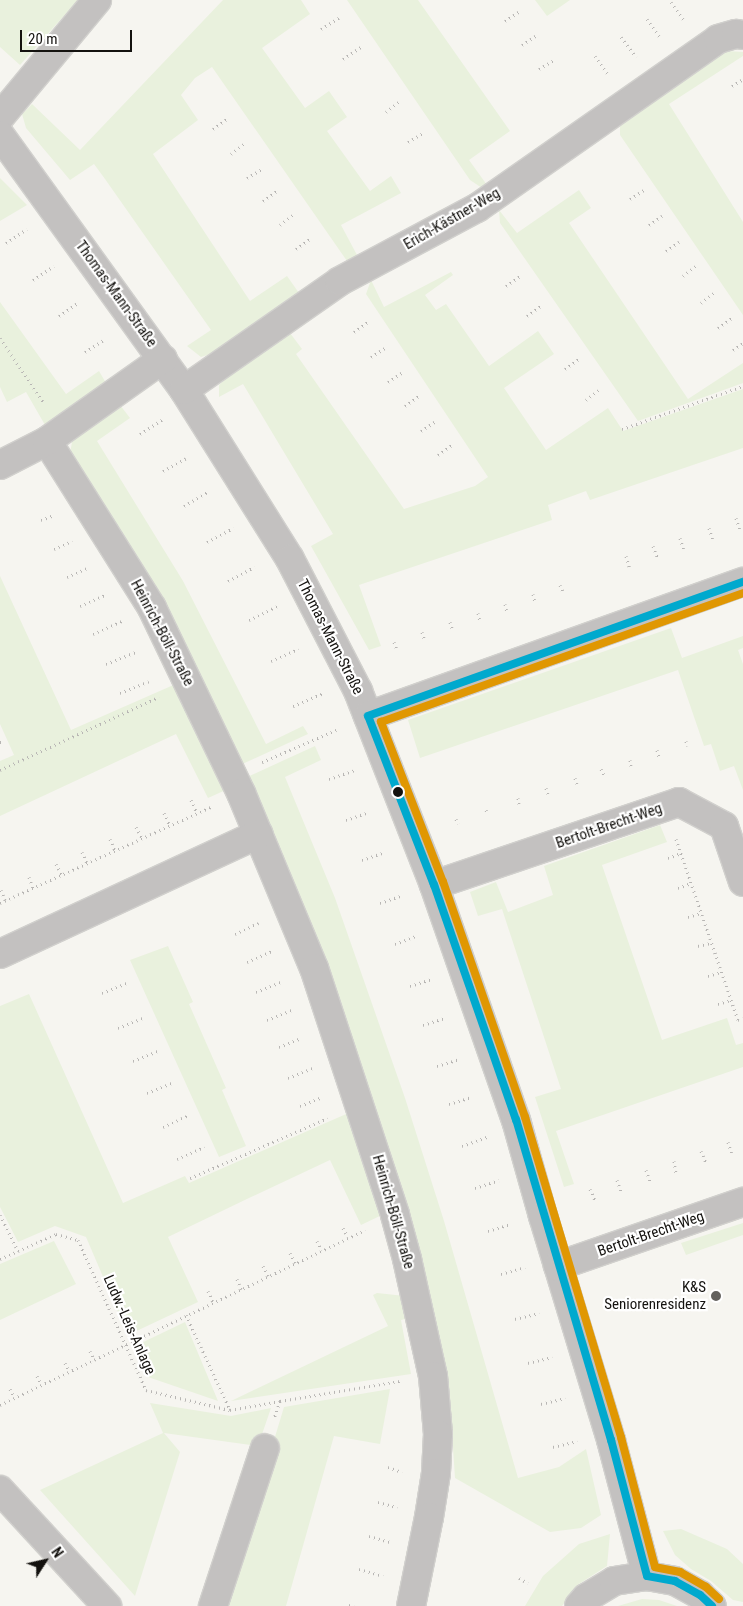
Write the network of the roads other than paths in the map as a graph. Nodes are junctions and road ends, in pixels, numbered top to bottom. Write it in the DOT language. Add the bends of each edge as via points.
graph roads {
  1 [pos="98,0"];
  2 [pos="743,35"];
  3 [pos="0,117"];
  4 [pos="0,135"];
  5 [pos="163,359"];
  6 [pos="184,390"];
  7 [pos="55,436"];
  8 [pos="0,464"];
  9 [pos="743,582"];
  10 [pos="368,716"];
  11 [pos="258,834"];
  12 [pos="743,882"];
  13 [pos="434,884"];
  14 [pos="0,954"];
  15 [pos="743,1202"];
  16 [pos="545,1265"];
  17 [pos="265,1448"];
  18 [pos="0,1490"];
  19 [pos="647,1576"];
  20 [pos="108,1606"];
  21 [pos="213,1606"];
  22 [pos="411,1606"];
  23 [pos="578,1606"];
  24 [pos="712,1606"];
  1 -- 3 [label="street"];
  2 -- 6 [label="street, Erich-Kästner-Weg" via="718,39 477,208 340,281"];
  4 -- 5 [label="street, Thomas-Mann-Straße"];
  5 -- 6 [label="street, Thomas-Mann-Straße"];
  5 -- 7 [label="street"];
  6 -- 10 [label="street, Thomas-Mann-Straße" via="290,559"];
  7 -- 8 [label="street"];
  7 -- 11 [label="street, Heinrich-Böll-Straße" via="152,608"];
  9 -- 10 [label="street"];
  10 -- 13 [label="street, Thomas-Mann-Straße"];
  11 -- 14 [label="street"];
  11 -- 22 [label="street, Heinrich-Böll-Straße" via="314,968 360,1104 408,1259 432,1376 438,1434 436,1473"];
  12 -- 13 [label="street, Bertolt-Brecht-Weg" via="724,826 680,802"];
  13 -- 16 [label="street, Thomas-Mann-Straße" via="516,1120"];
  15 -- 16 [label="street, Bertolt-Brecht-Weg"];
  16 -- 19 [label="street, Thomas-Mann-Straße" via="611,1440"];
  17 -- 21 [label="street"];
  18 -- 20 [label="street"];
  19 -- 23 [label="street" via="614,1581"];
  19 -- 24 [label="street" via="675,1581 700,1594"];
}
